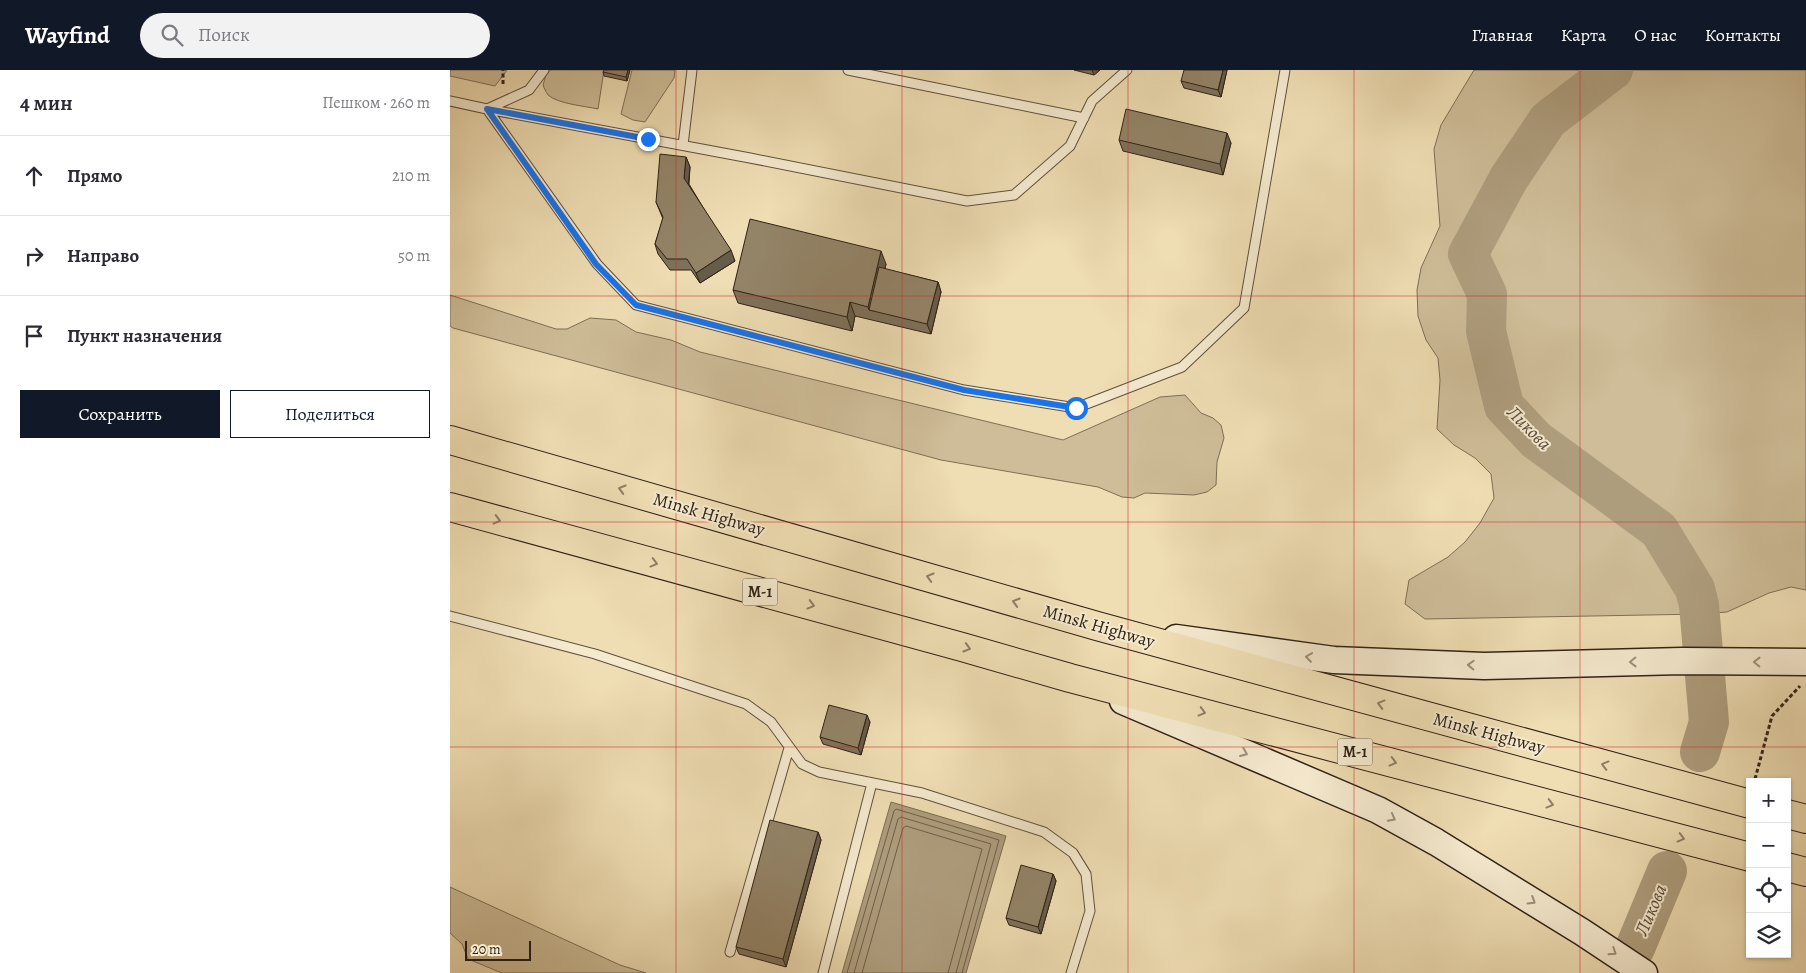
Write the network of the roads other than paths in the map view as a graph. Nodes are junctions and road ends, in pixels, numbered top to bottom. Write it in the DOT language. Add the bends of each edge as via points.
graph roads {
  1 [pos="544,70"];
  2 [pos="692,70"];
  3 [pos="848,70"];
  4 [pos="1126,70"];
  5 [pos="1285,70"];
  6 [pos="450,101"];
  7 [pos="487,109"];
  8 [pos="1084,118"];
  9 [pos="683,145"];
  10 [pos="450,440"];
  11 [pos="450,507"];
  12 [pos="450,616"];
  13 [pos="1096,626"];
  14 [pos="1806,662"];
  15 [pos="1070,678"];
  16 [pos="789,748"];
  17 [pos="872,783"];
  18 [pos="1746,794"];
  19 [pos="1791,815"];
  20 [pos="1806,819"];
  21 [pos="1746,856"];
  22 [pos="1791,868"];
  23 [pos="1806,872"];
  24 [pos="730,952"];
  25 [pos="822,973"];
  26 [pos="1071,973"];
  27 [pos="1644,973"];
  1 -- 7 [label="lane" via="529,90"];
  2 -- 9 [label="lane"];
  3 -- 8 [label="lane"];
  4 -- 8 [label="lane" via="1092,102"];
  5 -- 7 [label="lane" via="1244,308 1182,368 1076,408 964,390 636,305 596,264"];
  6 -- 7 [label="lane"];
  7 -- 9 [label="lane"];
  8 -- 9 [label="lane" via="1070,146 1014,195 967,201"];
  13 -- 10 [label="highway, Minsk Highway, one-way"];
  11 -- 15 [label="highway, М-1, one-way"];
  12 -- 16 [label="lane" via="596,654 746,704 771,722"];
  14 -- 13 [label="street, one-way" via="1682,661 1484,666 1334,660"];
  18 -- 13 [label="highway, Minsk Highway, one-way" via="1652,778"];
  15 -- 21 [label="highway, М-1, one-way"];
  15 -- 27 [label="street, one-way" via="1378,810 1436,842"];
  16 -- 17 [label="lane" via="802,764 819,772"];
  16 -- 24 [label="lane"];
  17 -- 25 [label="lane"];
  17 -- 26 [label="lane" via="922,793 1044,832 1073,853 1086,874 1090,911"];
  19 -- 20 [label="highway"];
  22 -- 23 [label="highway"];
}
